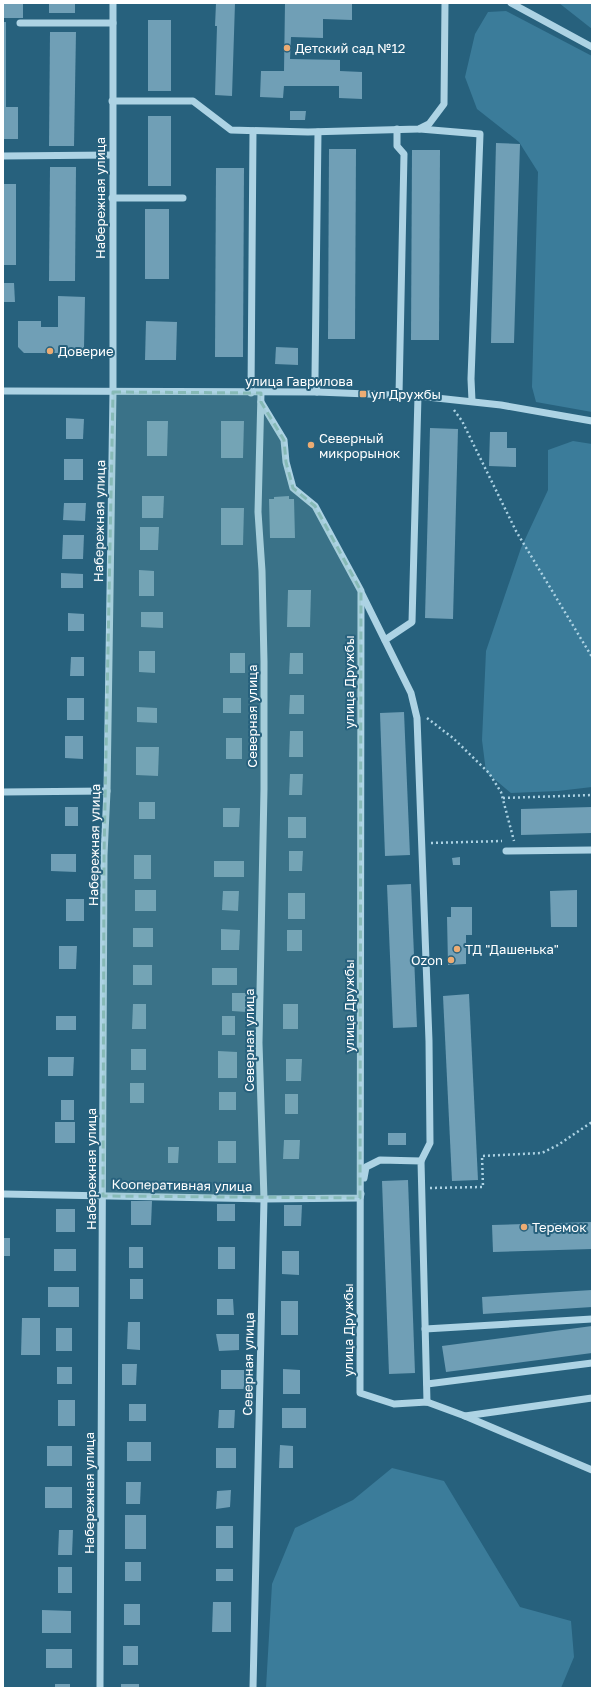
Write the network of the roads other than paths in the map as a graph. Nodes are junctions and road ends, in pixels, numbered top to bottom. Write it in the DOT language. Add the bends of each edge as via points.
graph roads {
  1 [pos="113,3"];
  2 [pos="445,3"];
  3 [pos="511,3"];
  4 [pos="20,23"];
  5 [pos="113,23"];
  6 [pos="592,47"];
  7 [pos="112,101"];
  8 [pos="419,129"];
  9 [pos="397,130"];
  10 [pos="253,131"];
  11 [pos="318,132"];
  12 [pos="112,155"];
  13 [pos="3,156"];
  14 [pos="112,198"];
  15 [pos="183,198"];
  16 [pos="3,391"];
  17 [pos="113,392"];
  18 [pos="317,392"];
  19 [pos="251,393"];
  20 [pos="261,393"];
  21 [pos="399,395"];
  22 [pos="418,396"];
  23 [pos="472,401"];
  24 [pos="261,402"];
  25 [pos="592,421"];
  26 [pos="361,591"];
  27 [pos="385,640"];
  28 [pos="107,791"];
  29 [pos="3,792"];
  30 [pos="592,850"];
  31 [pos="509,851"];
  32 [pos="421,1161"];
  33 [pos="3,1194"];
  34 [pos="103,1196"];
  35 [pos="360,1198"];
  36 [pos="264,1199"];
  37 [pos="592,1319"];
  38 [pos="425,1329"];
  39 [pos="592,1363"];
  40 [pos="427,1384"];
  41 [pos="592,1398"];
  42 [pos="427,1402"];
  43 [pos="466,1416"];
  44 [pos="592,1470"];
  45 [pos="100,1688"];
  46 [pos="253,1688"];
  1 -- 5 [label="street, Набережная улица"];
  2 -- 8 [label="street" via="444,104 429,124"];
  3 -- 6 [label="street"];
  4 -- 5 [label="street"];
  5 -- 7 [label="street, Набережная улица"];
  7 -- 10 [label="street" via="193,101 231,130"];
  7 -- 12 [label="street, Набережная улица"];
  8 -- 9 [label="street"];
  8 -- 23 [label="street" via="480,134"];
  9 -- 11 [label="street"];
  9 -- 21 [label="street" via="397,146 404,154"];
  10 -- 11 [label="street"];
  10 -- 19 [label="street"];
  11 -- 18 [label="street" via="315,378"];
  12 -- 13 [label="street"];
  12 -- 14 [label="street, Набережная улица"];
  14 -- 15 [label="street"];
  14 -- 17 [label="street, Набережная улица"];
  16 -- 17 [label="street, улица Гаврилова"];
  17 -- 19 [label="street, улица Гаврилова"];
  17 -- 28 [label="street, Набережная улица"];
  18 -- 20 [label="street, улица Гаврилова"];
  18 -- 21 [label="street, улица Гаврилова"];
  19 -- 20 [label="street, улица Гаврилова"];
  20 -- 24 [label="street, Северная улица"];
  21 -- 22 [label="street, улица Гаврилова"];
  22 -- 23 [label="street, улица Гаврилова"];
  22 -- 27 [label="street" via="412,622"];
  23 -- 25 [label="street, улица Гаврилова"];
  24 -- 26 [label="street, улица Дружбы" via="284,440 286,462 294,488 315,506"];
  24 -- 36 [label="street, Северная улица" via="258,512 264,655 264,789 259,1043"];
  26 -- 27 [label="street"];
  26 -- 35 [label="street, улица Дружбы"];
  27 -- 32 [label="street" via="411,693 416,710 429,1041 430,1143"];
  28 -- 29 [label="street"];
  28 -- 34 [label="street, Набережная улица" via="104,855"];
  30 -- 31 [label="street"];
  32 -- 35 [label="street" via="380,1160 366,1167"];
  32 -- 38 [label="street"];
  33 -- 34 [label="street, Кооперативная улица"];
  34 -- 36 [label="street, Кооперативная улица"];
  34 -- 45 [label="street, Набережная улица"];
  35 -- 36 [label="street, Кооперативная улица"];
  35 -- 42 [label="street, улица Дружбы" via="360,1394 394,1404"];
  36 -- 46 [label="street, Северная улица"];
  37 -- 38 [label="street"];
  38 -- 40 [label="street"];
  39 -- 40 [label="street"];
  40 -- 42 [label="street"];
  41 -- 43 [label="street"];
  42 -- 43 [label="street, улица Дружбы"];
  43 -- 44 [label="street, улица Дружбы"];
}
